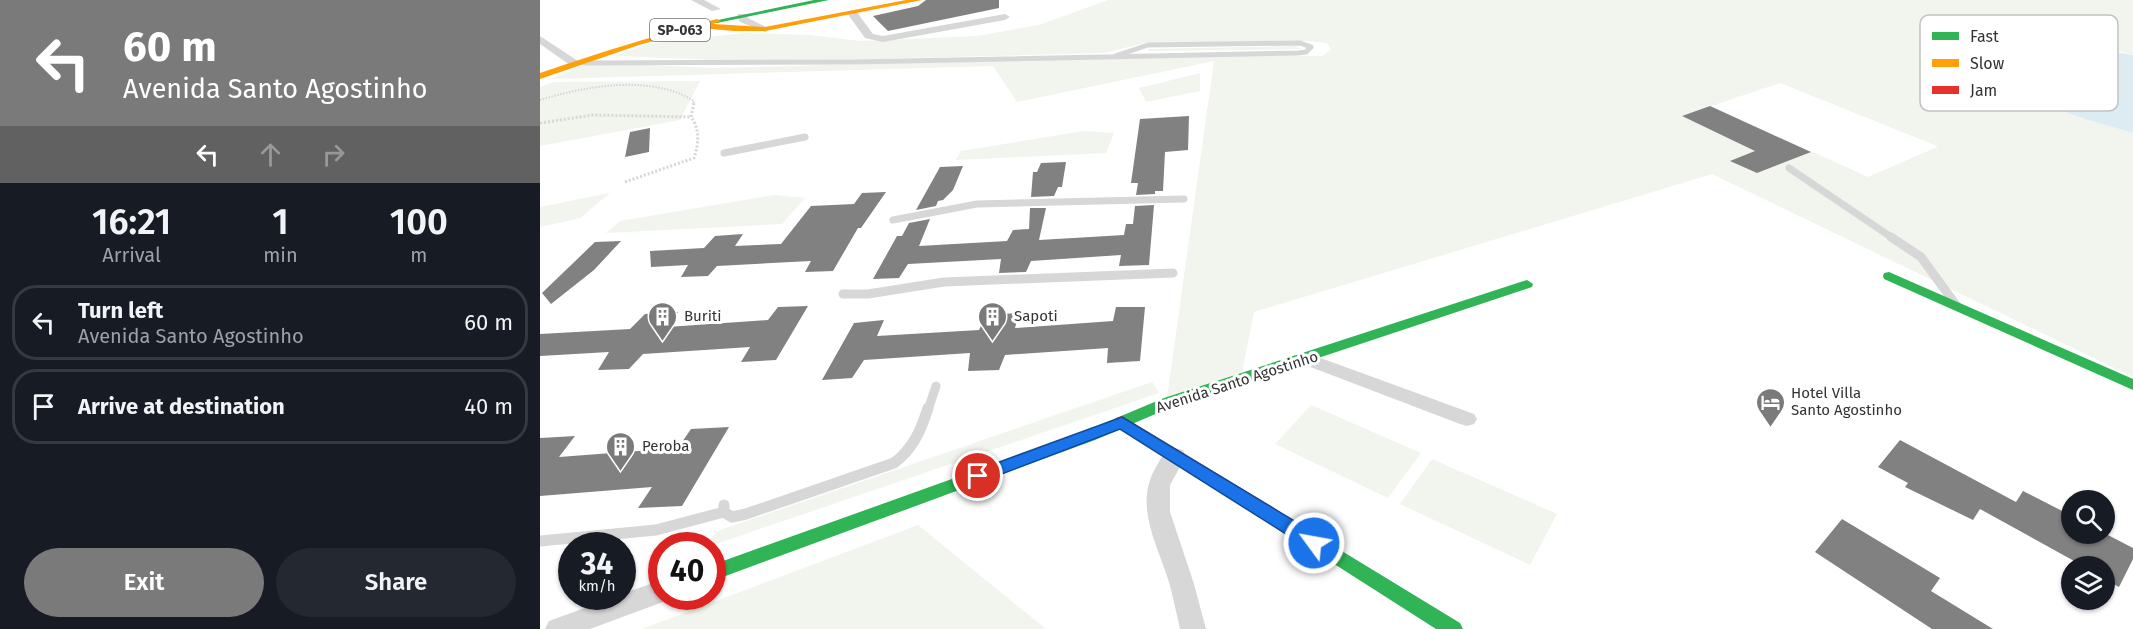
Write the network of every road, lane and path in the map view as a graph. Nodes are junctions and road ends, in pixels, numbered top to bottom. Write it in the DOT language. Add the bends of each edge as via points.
graph roads {
  1 [pos="696,0"];
  2 [pos="825,0"];
  3 [pos="918,0"];
  4 [pos="716,9"];
  5 [pos="852,13"];
  6 [pos="742,16"];
  7 [pos="1005,17"];
  8 [pos="697,26"];
  9 [pos="765,29"];
  10 [pos="540,39"];
  11 [pos="1115,56"];
  12 [pos="573,63"];
  13 [pos="540,76"];
  14 [pos="540,100"];
  15 [pos="691,117"];
  16 [pos="540,123"];
  17 [pos="805,137"];
  18 [pos="724,153"];
  19 [pos="1789,168"];
  20 [pos="625,182"];
  21 [pos="1184,200"];
  22 [pos="893,220"];
  23 [pos="1173,273"];
  24 [pos="1889,276"];
  25 [pos="1527,284"];
  26 [pos="843,294"];
  27 [pos="1957,307"];
  28 [pos="1306,358"];
  29 [pos="2133,385"];
  30 [pos="936,386"];
  31 [pos="1467,419"];
  32 [pos="1122,422"];
  33 [pos="1175,456"];
  34 [pos="540,541"];
  35 [pos="726,568"];
  36 [pos="648,596"];
  37 [pos="558,629"];
  38 [pos="1193,629"];
  39 [pos="1453,629"];
  1 -- 4 [label="street"];
  2 -- 6 [label="street, SP-063"];
  3 -- 5 [label="street"];
  5 -- 7 [label="street" via="869,36 883,39"];
  5 -- 9 [label="street"];
  6 -- 8 [label="street, SP-063"];
  6 -- 9 [label="street"];
  8 -- 9 [label="street"];
  8 -- 12 [label="street, SP-063"];
  10 -- 12 [label="street"];
  11 -- 11 [label="lane" via="1298,53 1311,47 1300,43 1148,45"];
  11 -- 12 [label="lane" via="752,65"];
  12 -- 13 [label="street, SP-063"];
  14 -- 15 [label="path" via="596,86 635,85 689,97 694,101"];
  15 -- 16 [label="path" via="593,115"];
  15 -- 20 [label="path" via="697,125 694,158"];
  17 -- 18 [label="lane"];
  19 -- 27 [label="lane" via="1922,257"];
  21 -- 22 [label="lane" via="977,204"];
  23 -- 26 [label="lane" via="944,282"];
  24 -- 27 [label="street"];
  25 -- 28 [label="street, Avenida Santo Agostinho"];
  27 -- 29 [label="street"];
  28 -- 31 [label="street"];
  28 -- 32 [label="street, Avenida Santo Agostinho" via="1169,402"];
  30 -- 34 [label="lane" via="915,442 894,463 746,514 732,517 724,508 689,524 633,534"];
  32 -- 33 [label="street"];
  32 -- 35 [label="street, Avenida Santo Agostinho"];
  33 -- 38 [label="street" via="1163,470 1156,514 1178,572"];
  33 -- 39 [label="street"];
  36 -- 37 [label="street"];
}
